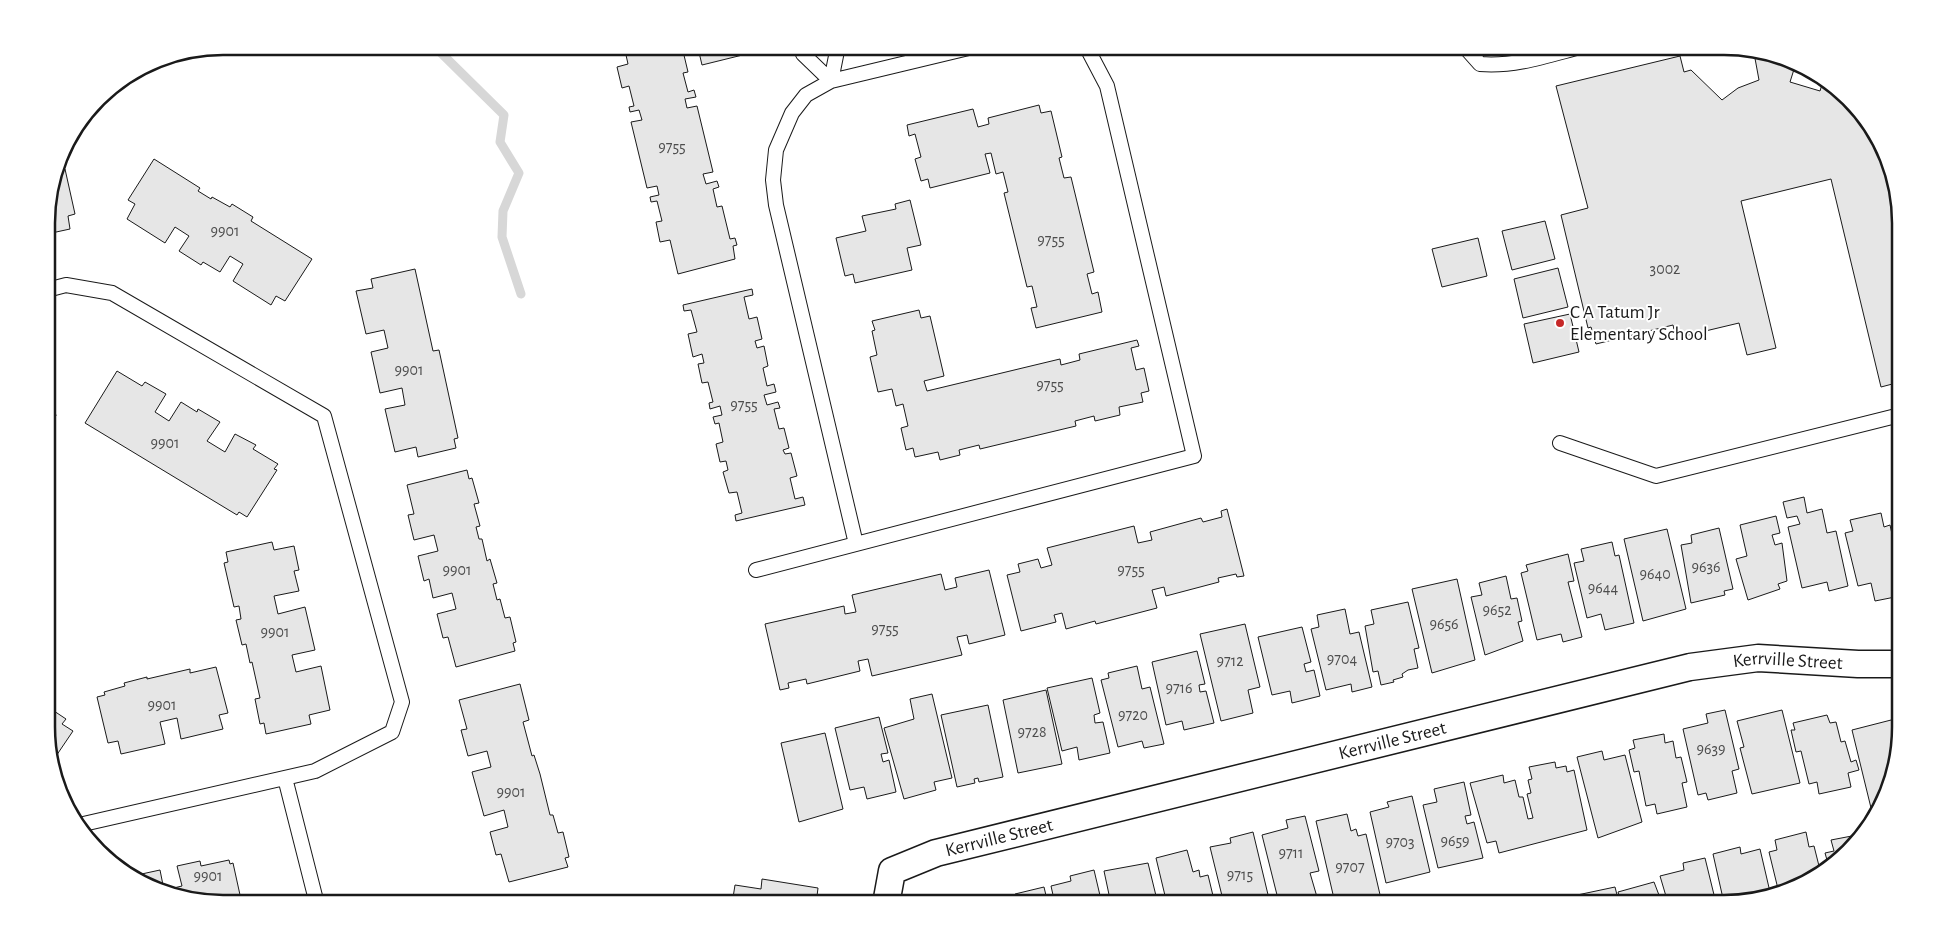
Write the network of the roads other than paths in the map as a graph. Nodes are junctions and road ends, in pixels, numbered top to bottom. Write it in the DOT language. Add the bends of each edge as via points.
graph roads {
  1 [pos="804,55"];
  2 [pos="836,55"];
  3 [pos="940,55"];
  4 [pos="1091,55"];
  5 [pos="1472,55"];
  6 [pos="1550,55"];
  7 [pos="831,81"];
  8 [pos="55,288"];
  9 [pos="1892,417"];
  10 [pos="1560,443"];
  11 [pos="856,544"];
  12 [pos="756,570"];
  13 [pos="1892,664"];
  14 [pos="285,778"];
  15 [pos="86,823"];
  16 [pos="315,895"];
  17 [pos="888,895"];
  1 -- 7 [label="lane"];
  2 -- 7 [label="lane"];
  3 -- 7 [label="lane"];
  4 -- 11 [label="lane" via="1107,86 1194,456"];
  5 -- 6 [label="lane" via="1480,64 1498,66"];
  7 -- 11 [label="lane" via="806,95 792,113 776,150 772,180"];
  8 -- 14 [label="lane" via="66,285 112,293 324,416 402,702 392,732 315,771"];
  9 -- 10 [label="lane" via="1656,476"];
  11 -- 12 [label="lane"];
  13 -- 17 [label="street, Kerrville Street" via="1758,658 1690,668 936,853 892,871"];
  14 -- 15 [label="lane"];
  14 -- 16 [label="lane"];
}
